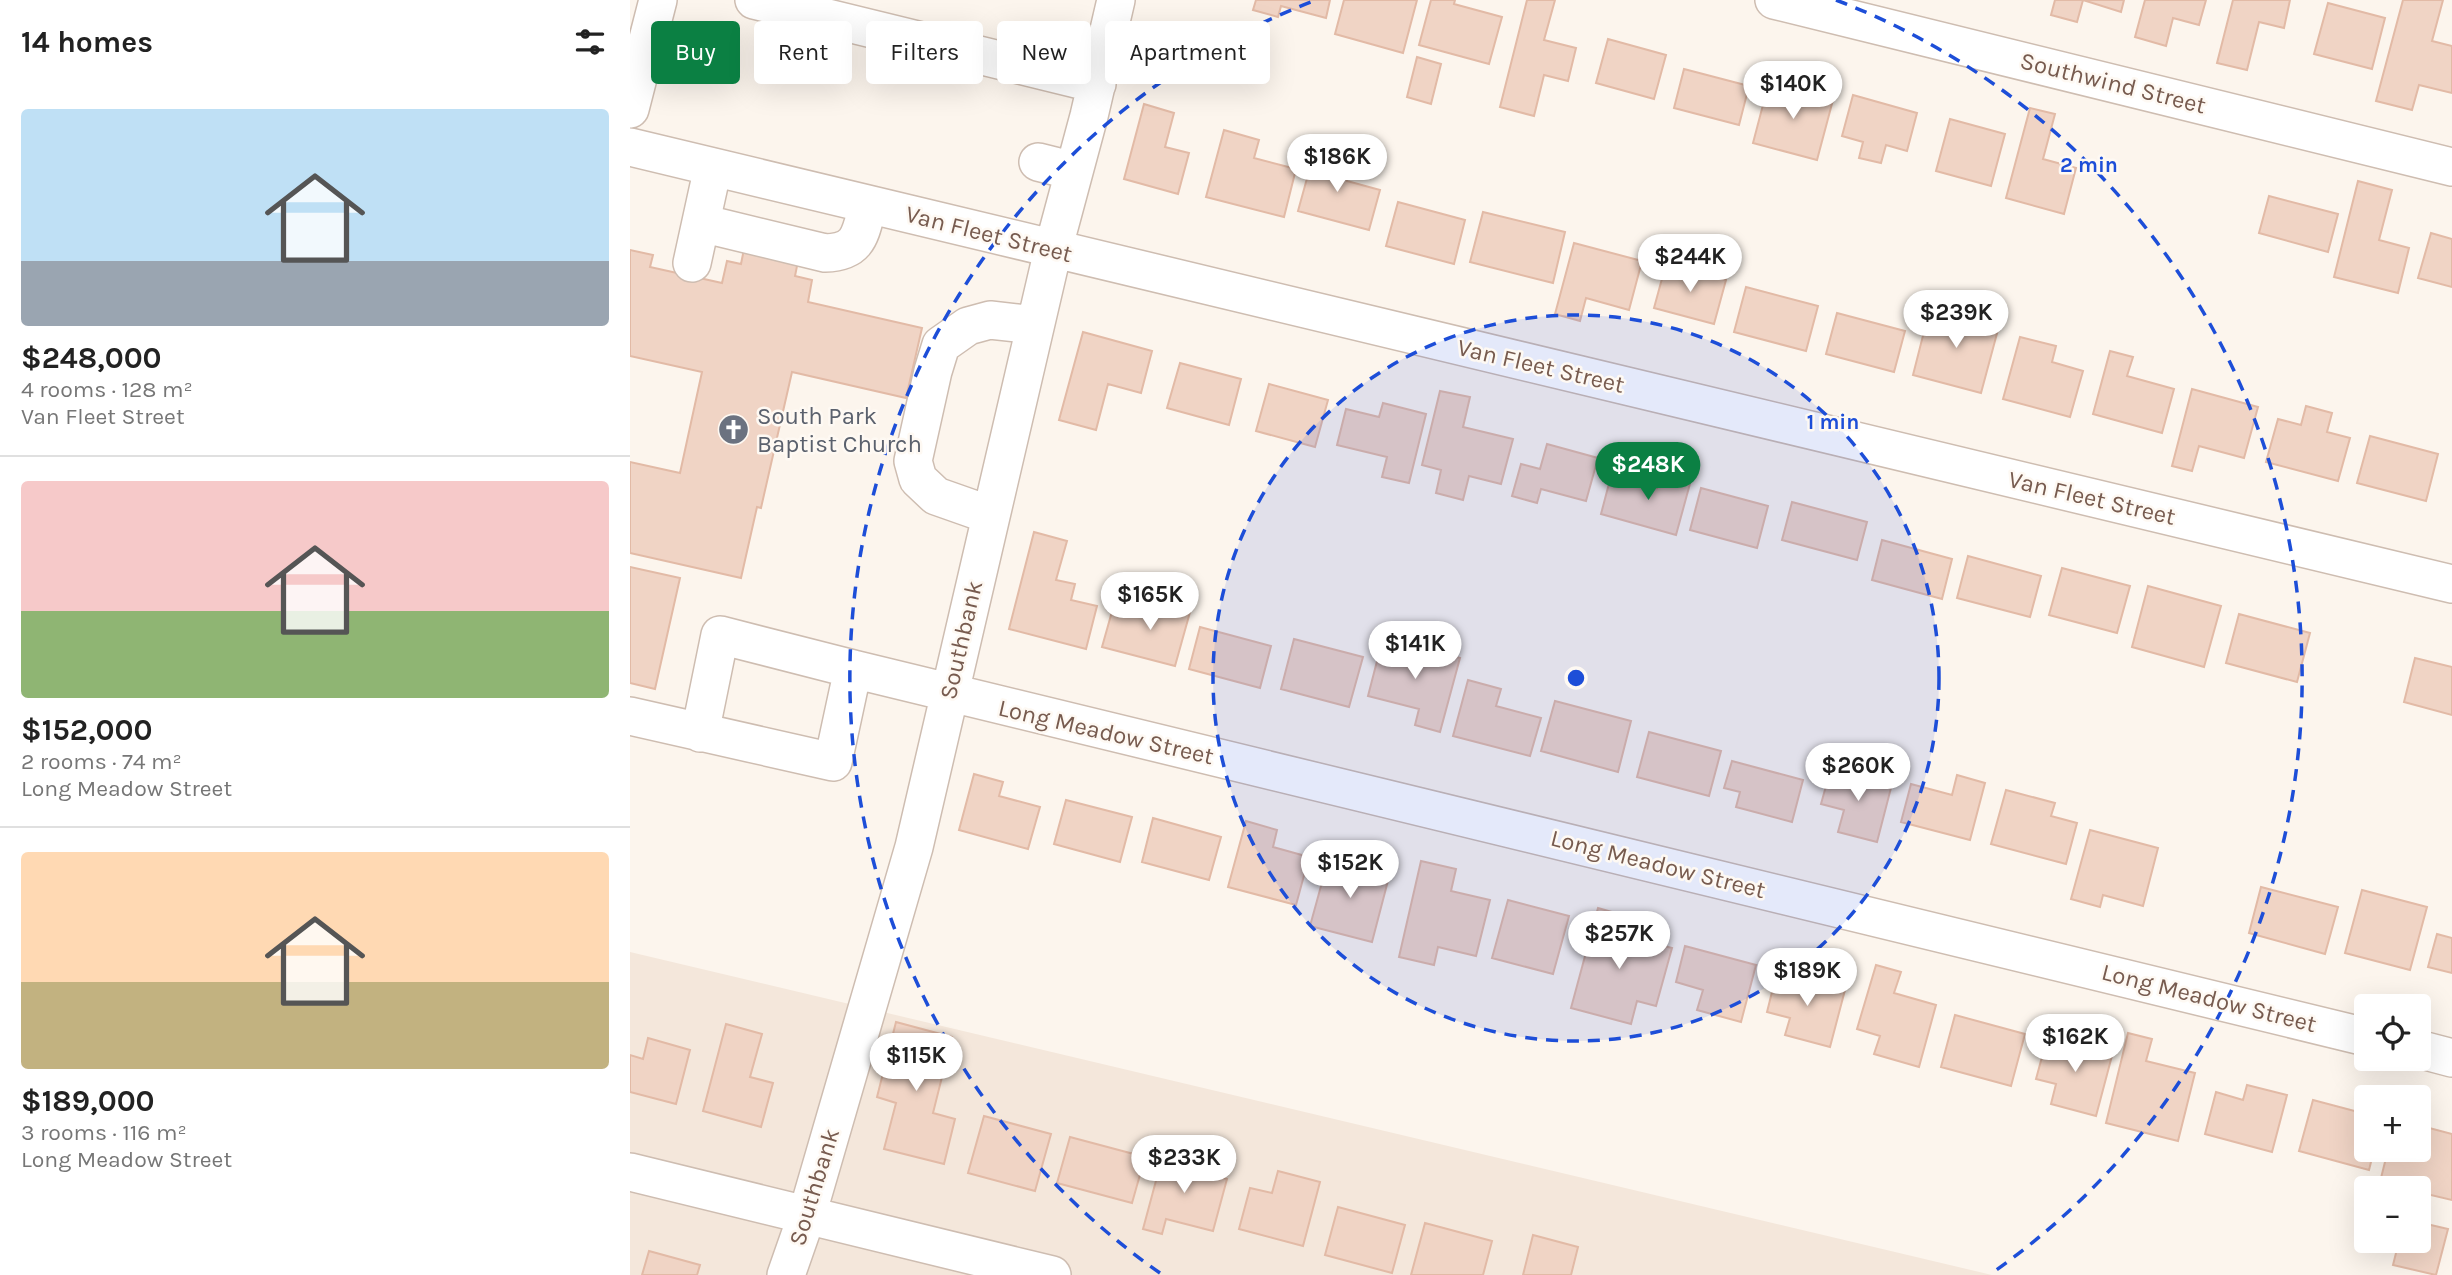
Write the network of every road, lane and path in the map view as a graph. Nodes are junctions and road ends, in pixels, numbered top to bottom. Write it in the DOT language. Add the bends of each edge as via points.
graph roads {
  1 [pos="658,0"];
  2 [pos="754,0"];
  3 [pos="1116,0"];
  4 [pos="1774,0"];
  5 [pos="1097,84"];
  6 [pos="630,109"];
  7 [pos="630,147"];
  8 [pos="1038,162"];
  9 [pos="713,167"];
  10 [pos="2452,167"];
  11 [pos="1074,171"];
  12 [pos="868,205"];
  13 [pos="701,223"];
  14 [pos="1052,250"];
  15 [pos="692,263"];
  16 [pos="1035,325"];
  17 [pos="990,515"];
  18 [pos="2452,584"];
  19 [pos="853,669"];
  20 [pos="949,694"];
  21 [pos="630,716"];
  22 [pos="700,733"];
  23 [pos="2354,1034"];
  24 [pos="2431,1052"];
  25 [pos="2452,1058"];
  26 [pos="630,1172"];
  27 [pos="807,1215"];
  28 [pos="786,1275"];
  29 [pos="1052,1275"];
  1 -- 6 [label="street"];
  2 -- 5 [label="street"];
  3 -- 5 [label="street, Southbank"];
  4 -- 10 [label="street, Southwind Street"];
  5 -- 11 [label="street, Southbank"];
  7 -- 9 [label="street, Van Fleet Street"];
  8 -- 11 [label="street"];
  9 -- 12 [label="street, Van Fleet Street"];
  9 -- 13 [label="street"];
  11 -- 14 [label="street, Southbank"];
  12 -- 13 [label="street" via="858,238 839,252 825,253"];
  12 -- 14 [label="street, Van Fleet Street"];
  13 -- 15 [label="street"];
  14 -- 16 [label="street, Southbank"];
  14 -- 18 [label="street, Van Fleet Street"];
  16 -- 17 [label="street, Southbank"];
  16 -- 17 [label="street" via="990,320 968,326 941,345 933,371 913,461 918,479 936,496"];
  17 -- 20 [label="street, Southbank"];
  19 -- 20 [label="street, Long Meadow Street"];
  19 -- 22 [label="street" via="833,762"];
  19 -- 22 [label="street, Long Meadow Street" via="720,635"];
  20 -- 23 [label="street, Long Meadow Street"];
  20 -- 27 [label="street, Southbank" via="914,846"];
  21 -- 22 [label="street"];
  24 -- 25 [label="street"];
  26 -- 27 [label="street"];
  27 -- 28 [label="street, Southbank"];
  27 -- 29 [label="street"];
}
